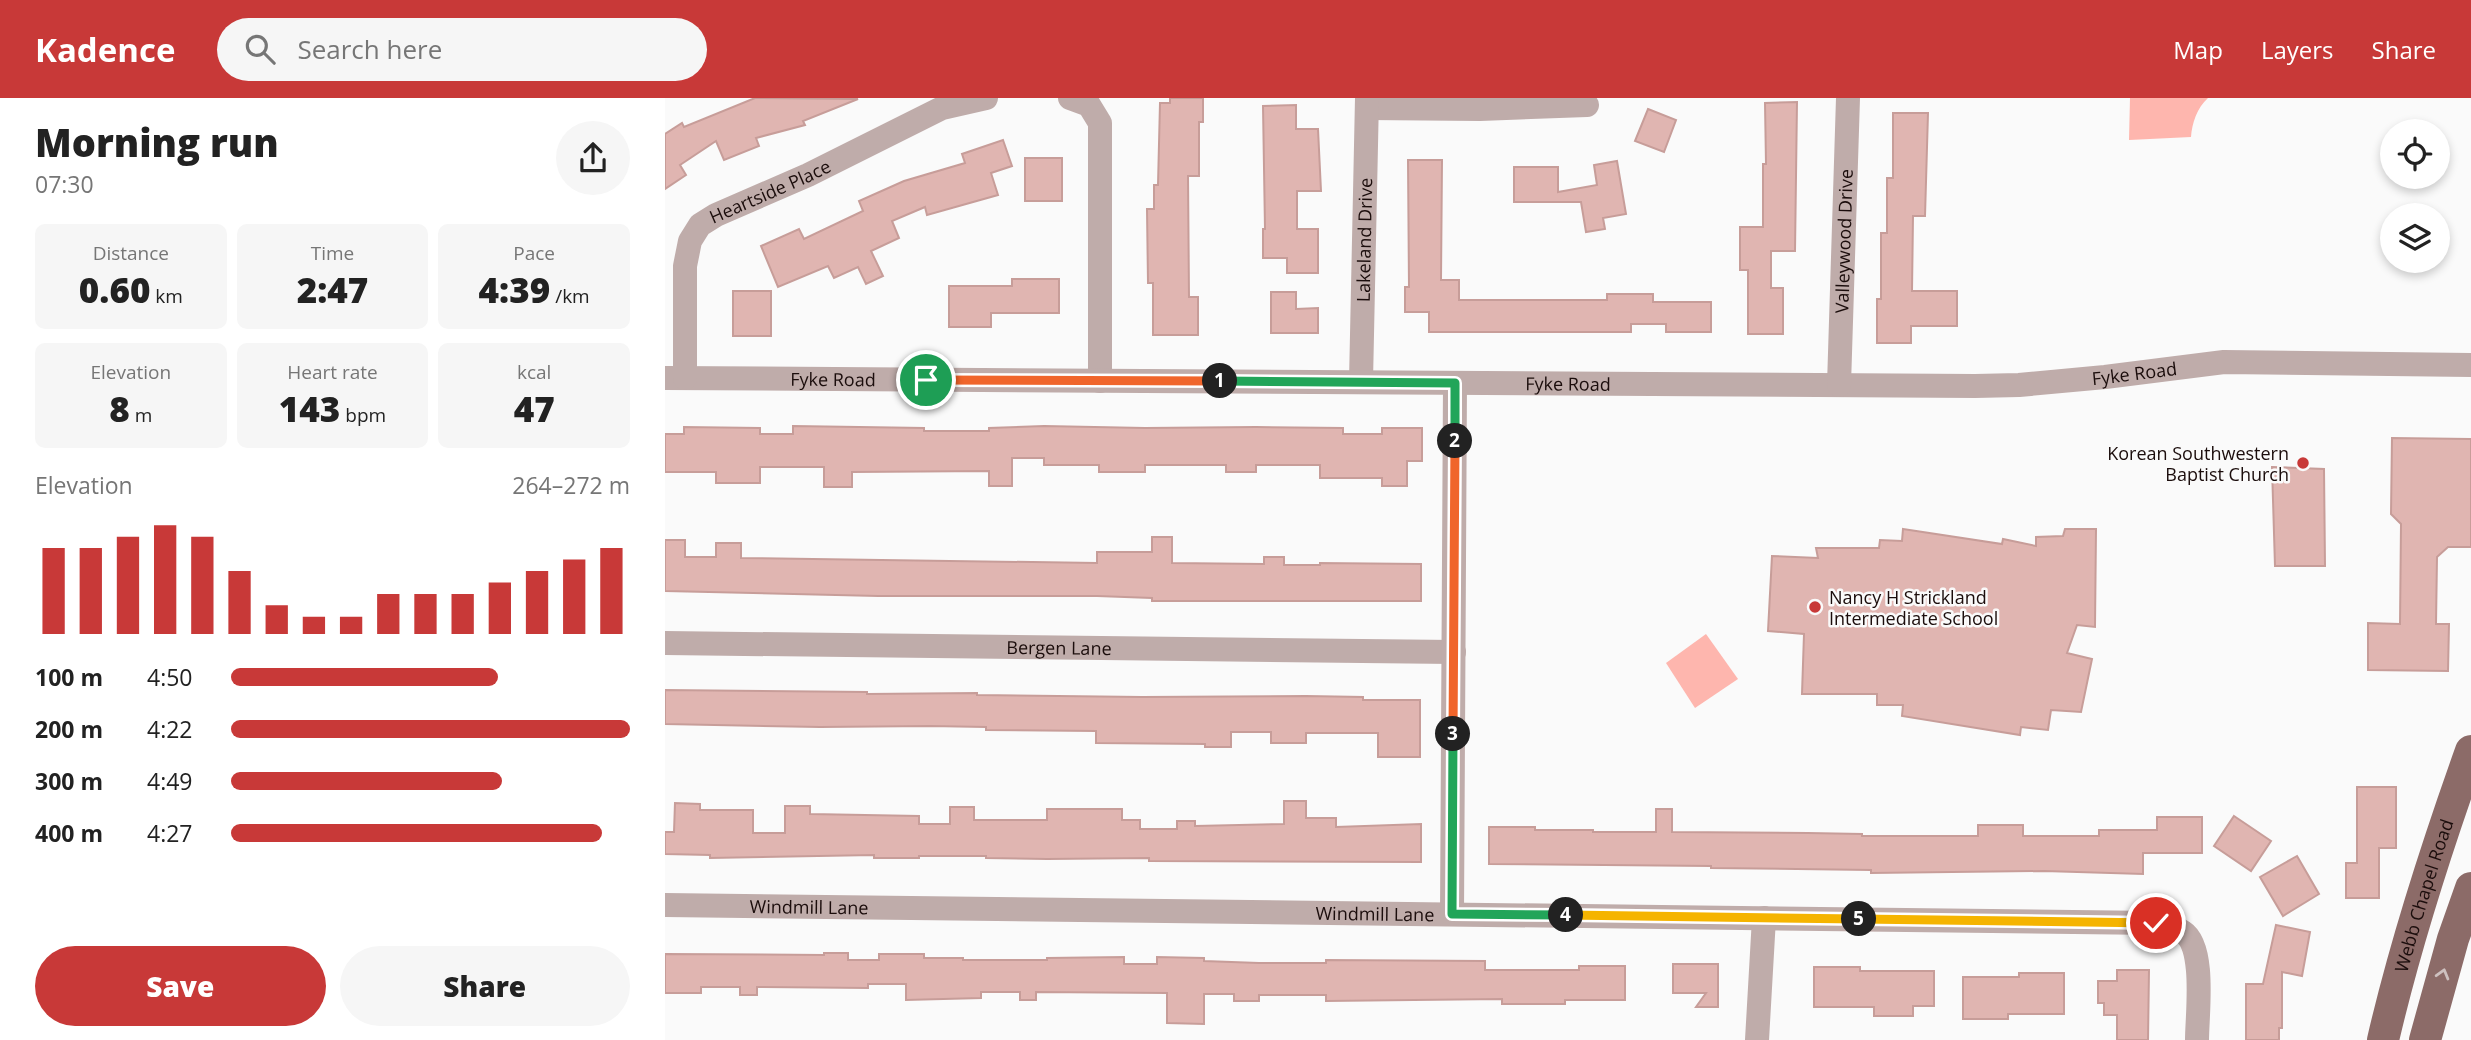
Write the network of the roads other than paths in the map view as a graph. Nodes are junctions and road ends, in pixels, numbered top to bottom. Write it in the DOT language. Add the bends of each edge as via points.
graph roads {
  1 [pos="986,98"];
  2 [pos="1070,98"];
  3 [pos="1848,98"];
  4 [pos="1367,103"];
  5 [pos="1587,105"];
  6 [pos="2471,365"];
  7 [pos="675,378"];
  8 [pos="1100,381"];
  9 [pos="1361,382"];
  10 [pos="1455,383"];
  11 [pos="1839,385"];
  12 [pos="665,643"];
  13 [pos="1454,652"];
  14 [pos="2471,751"];
  15 [pos="2471,888"];
  16 [pos="665,905"];
  17 [pos="1452,914"];
  18 [pos="1764,918"];
  19 [pos="1757,1040"];
  20 [pos="2197,1040"];
  21 [pos="2383,1040"];
  22 [pos="2425,1040"];
  1 -- 7 [label="street, Heartside Place" via="942,108 700,225 690,241 685,266"];
  2 -- 8 [label="street" via="1089,105 1100,124"];
  3 -- 11 [label="street, Valleywood Drive"];
  4 -- 5 [label="street" via="1480,109"];
  4 -- 9 [label="street, Lakeland Drive"];
  6 -- 11 [label="street, Fyke Road" via="2224,362 2019,384"];
  7 -- 8 [label="street, Fyke Road"];
  8 -- 9 [label="street, Fyke Road"];
  9 -- 10 [label="street, Fyke Road"];
  10 -- 11 [label="street, Fyke Road"];
  10 -- 13 [label="street"];
  12 -- 13 [label="street, Bergen Lane"];
  13 -- 17 [label="street"];
  14 -- 21 [label="main road, Webb Chapel Road" via="2435,853"];
  22 -- 15 [label="main road, one-way"];
  16 -- 17 [label="street, Windmill Lane"];
  17 -- 18 [label="street, Windmill Lane"];
  18 -- 19 [label="street"];
  18 -- 20 [label="street, Windmill Lane" via="2156,923 2172,927 2185,932 2193,944 2198,967"];
}
